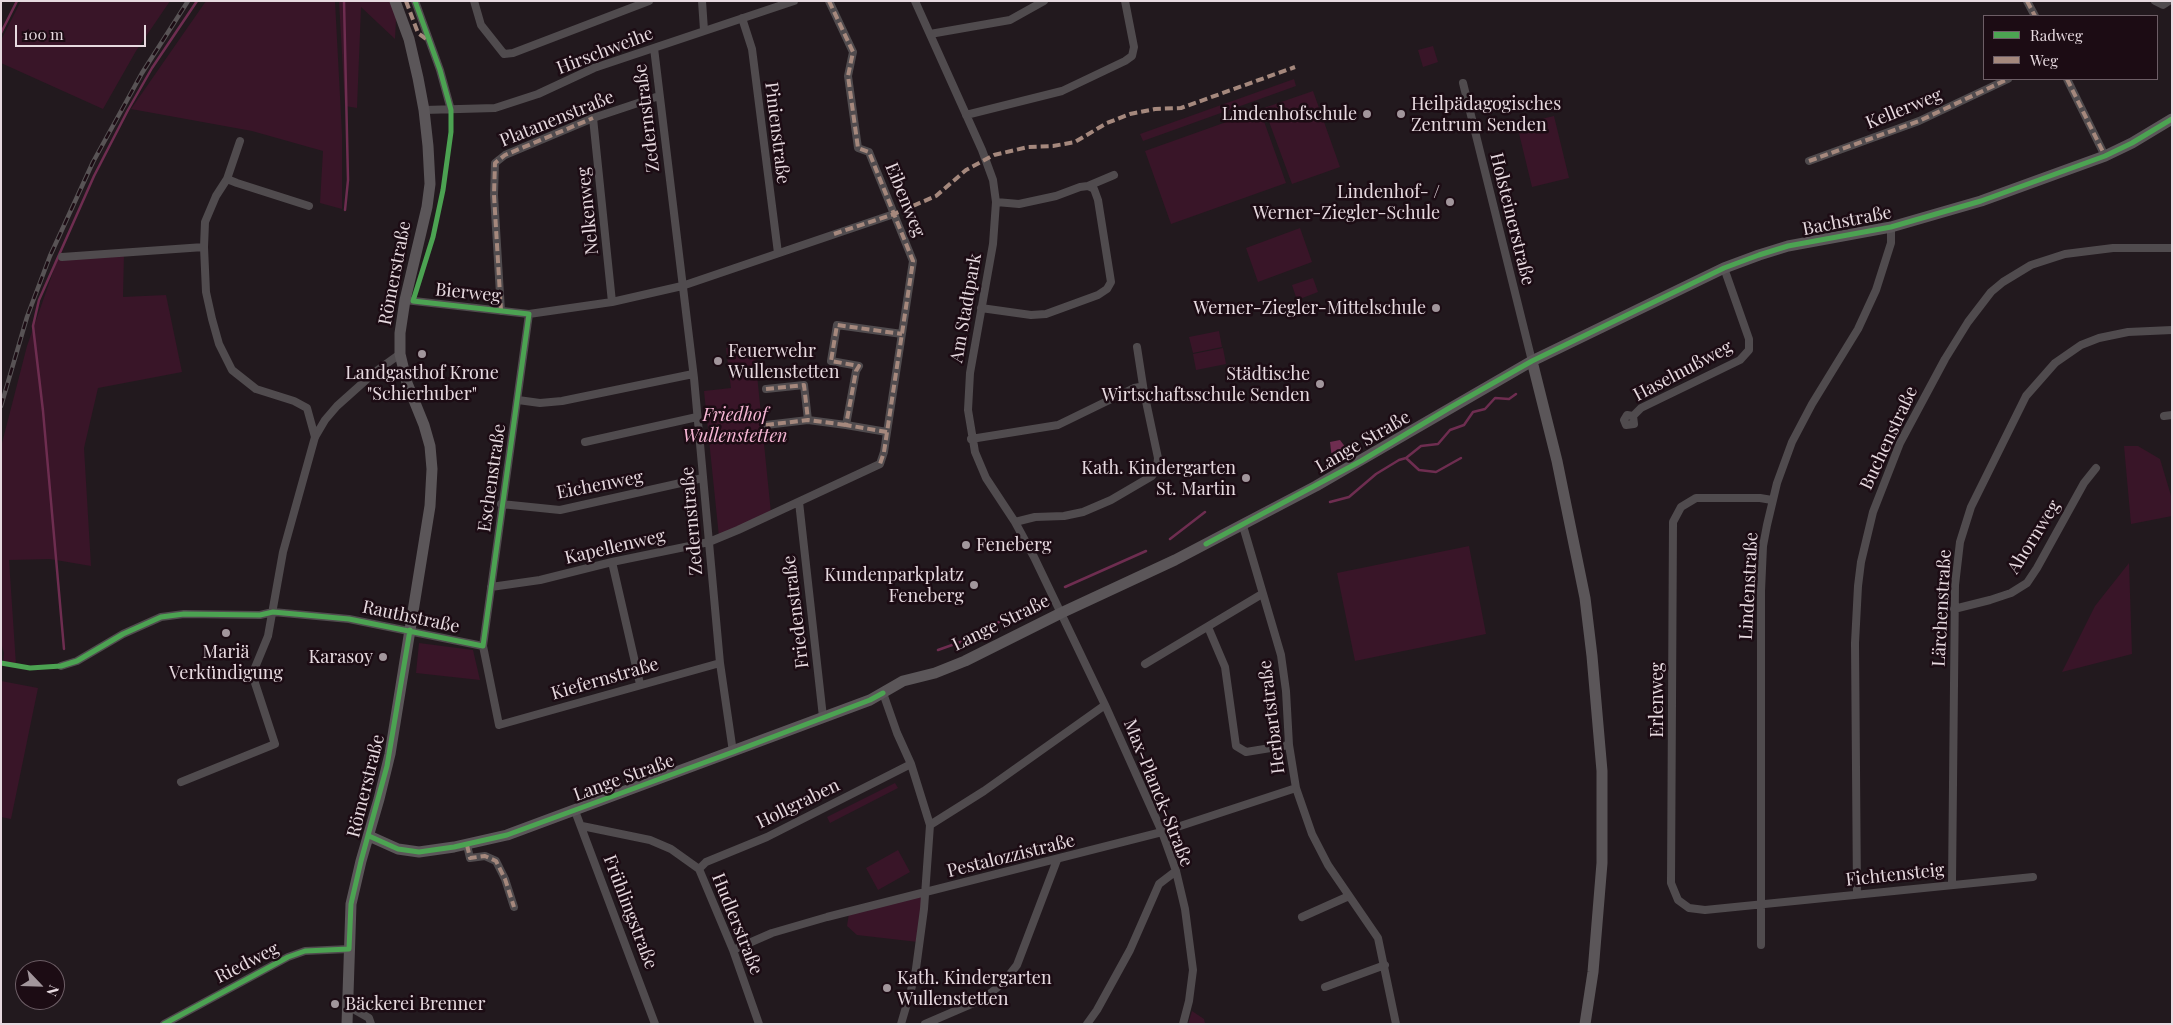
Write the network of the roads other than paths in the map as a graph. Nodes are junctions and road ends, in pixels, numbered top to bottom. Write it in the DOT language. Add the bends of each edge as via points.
graph roads {
  1 [pos="395,1"];
  2 [pos="416,1"];
  3 [pos="474,1"];
  4 [pos="649,1"];
  5 [pos="702,1"];
  6 [pos="794,1"];
  7 [pos="829,1"];
  8 [pos="915,1"];
  9 [pos="1044,1"];
  10 [pos="1125,1"];
  11 [pos="2027,1"];
  12 [pos="2155,1"];
  13 [pos="2169,1"];
  14 [pos="2034,15"];
  15 [pos="742,18"];
  16 [pos="704,30"];
  17 [pos="930,34"];
  18 [pos="654,48"];
  19 [pos="2006,80"];
  20 [pos="2067,80"];
  21 [pos="1463,83"];
  22 [pos="659,96"];
  23 [pos="424,110"];
  24 [pos="451,110"];
  25 [pos="966,115"];
  26 [pos="593,118"];
  27 [pos="2172,119"];
  28 [pos="240,141"];
  29 [pos="2105,156"];
  30 [pos="1809,161"];
  31 [pos="1114,175"];
  32 [pos="227,178"];
  33 [pos="1088,186"];
  34 [pos="996,202"];
  35 [pos="309,206"];
  36 [pos="894,214"];
  37 [pos="1891,227"];
  38 [pos="204,247"];
  39 [pos="2172,248"];
  40 [pos="778,253"];
  41 [pos="62,258"];
  42 [pos="1724,268"];
  43 [pos="682,286"];
  44 [pos="405,300"];
  45 [pos="612,302"];
  46 [pos="982,308"];
  47 [pos="501,311"];
  48 [pos="529,314"];
  49 [pos="2172,330"];
  50 [pos="902,334"];
  51 [pos="1137,347"];
  52 [pos="400,354"];
  53 [pos="1532,361"];
  54 [pos="693,374"];
  55 [pos="766,389"];
  56 [pos="1144,392"];
  57 [pos="518,400"];
  58 [pos="698,416"];
  59 [pos="1632,416"];
  60 [pos="808,420"];
  61 [pos="766,425"];
  62 [pos="846,425"];
  63 [pos="887,432"];
  64 [pos="315,437"];
  65 [pos="971,439"];
  66 [pos="585,442"];
  67 [pos="880,464"];
  68 [pos="2096,468"];
  69 [pos="703,478"];
  70 [pos="1772,500"];
  71 [pos="799,502"];
  72 [pos="502,504"];
  73 [pos="1016,522"];
  74 [pos="1243,526"];
  75 [pos="709,542"];
  76 [pos="612,562"];
  77 [pos="491,587"];
  78 [pos="1262,594"];
  79 [pos="1954,609"];
  80 [pos="273,612"];
  81 [pos="1061,613"];
  82 [pos="1208,627"];
  83 [pos="410,630"];
  84 [pos="483,646"];
  85 [pos="720,663"];
  86 [pos="1145,664"];
  87 [pos="61,666"];
  88 [pos="640,684"];
  89 [pos="883,693"];
  90 [pos="1105,705"];
  91 [pos="824,717"];
  92 [pos="499,725"];
  93 [pos="1289,745"];
  94 [pos="733,752"];
  95 [pos="911,764"];
  96 [pos="180,782"];
  97 [pos="1296,788"];
  98 [pos="575,811"];
  99 [pos="930,825"];
  100 [pos="582,826"];
  101 [pos="1162,832"];
  102 [pos="368,836"];
  103 [pos="467,845"];
  104 [pos="1057,860"];
  105 [pos="698,869"];
  106 [pos="1176,871"];
  107 [pos="2033,877"];
  108 [pos="1952,884"];
  109 [pos="926,893"];
  110 [pos="1857,894"];
  111 [pos="1349,896"];
  112 [pos="1761,903"];
  113 [pos="514,906"];
  114 [pos="1302,916"];
  115 [pos="1761,945"];
  116 [pos="349,949"];
  117 [pos="733,950"];
  118 [pos="1385,965"];
  119 [pos="1326,987"];
  120 [pos="348,1006"];
  121 [pos="164,1024"];
  122 [pos="347,1024"];
  123 [pos="371,1024"];
  124 [pos="655,1024"];
  125 [pos="759,1024"];
  126 [pos="901,1024"];
  127 [pos="925,1024"];
  128 [pos="1087,1024"];
  129 [pos="1183,1024"];
  130 [pos="1396,1024"];
  131 [pos="1585,1024"];
  1 -- 23 [label="street, Römerstraße" via="409,39"];
  2 -- 24 [label="street"];
  3 -- 4 [label="street" via="481,25 504,54"];
  5 -- 16 [label="street"];
  6 -- 15 [label="street, Hirschweihe"];
  7 -- 36 [label="street, Eibenweg" via="853,52 848,76 858,148 869,152"];
  8 -- 17 [label="street, Am Stadtpark"];
  9 -- 17 [label="street" via="1010,20"];
  10 -- 25 [label="street" via="1134,47 1132,56 1062,91"];
  11 -- 14 [label="street"];
  12 -- 13 [label="street" via="2163,4"];
  15 -- 16 [label="street, Hirschweihe"];
  15 -- 40 [label="street, Pinienstraße" via="752,49"];
  16 -- 18 [label="street, Hirschweihe"];
  17 -- 25 [label="street, Am Stadtpark"];
  18 -- 22 [label="street, Zedernstraße"];
  18 -- 24 [label="street, Hirschweihe" via="495,108"];
  19 -- 30 [label="street, Kellerweg" via="1919,120"];
  20 -- 29 [label="street"];
  21 -- 53 [label="street, Holsteinerstraße"];
  22 -- 26 [label="street, Platanenstraße"];
  22 -- 43 [label="street, Zedernstraße"];
  23 -- 24 [label="street, Hirschweihe"];
  23 -- 44 [label="street, Römerstraße" via="430,184"];
  25 -- 34 [label="street, Am Stadtpark" via="993,180"];
  26 -- 45 [label="street, Nelkenweg"];
  26 -- 47 [label="street, Platanenstraße" via="505,155 495,163"];
  27 -- 29 [label="street, Bachstraße"];
  28 -- 32 [label="street"];
  29 -- 37 [label="street, Bachstraße" via="1981,201"];
  31 -- 33 [label="street"];
  32 -- 35 [label="street"];
  32 -- 38 [label="street" via="207,214"];
  33 -- 34 [label="street" via="1020,204"];
  33 -- 46 [label="street" via="1094,189 1098,200 1110,270 1111,282 1107,289 1046,314 1031,316"];
  34 -- 46 [label="street, Am Stadtpark"];
  36 -- 40 [label="street, Bierweg"];
  36 -- 50 [label="street, Eibenweg" via="913,261"];
  37 -- 42 [label="street, Bachstraße" via="1788,246"];
  37 -- 70 [label="street, Lindenstraße" via="1889,252 1866,313 1792,442"];
  38 -- 41 [label="street"];
  38 -- 64 [label="street" via="206,292 226,361 240,378 256,389 306,408"];
  39 -- 110 [label="street, Buchenstraße" via="2113,248 2065,254 2031,264 2003,282 1968,322 1900,443 1873,512 1858,586"];
  40 -- 43 [label="street, Bierweg"];
  42 -- 53 [label="street, Bachstraße"];
  42 -- 59 [label="street, Haselnußweg" via="1750,339 1749,350 1740,360 1644,406"];
  43 -- 45 [label="street, Bierweg"];
  43 -- 54 [label="street, Zedernstraße"];
  44 -- 47 [label="street, Bierweg"];
  44 -- 52 [label="street, Römerstraße"];
  45 -- 48 [label="street, Bierweg"];
  46 -- 65 [label="street, Am Stadtpark" via="970,374 968,410"];
  47 -- 48 [label="street, Bierweg"];
  48 -- 57 [label="street, Eschenstraße"];
  49 -- 79 [label="street, Lärchenstraße" via="2128,332 2094,339 2068,353 2034,385 1964,523"];
  50 -- 62 [label="street" via="837,325 831,361 859,366"];
  50 -- 63 [label="street, Eibenweg"];
  51 -- 56 [label="street"];
  52 -- 64 [label="street" via="337,406"];
  52 -- 83 [label="street, Römerstraße" via="407,384 430,446 432,469 430,506"];
  53 -- 74 [label="street, Lange Straße"];
  53 -- 131 [label="street" via="1557,461 1585,598 1602,771 1601,872 1594,965"];
  54 -- 57 [label="street" via="562,401"];
  54 -- 58 [label="street, Zedernstraße"];
  55 -- 60 [label="street" via="804,385"];
  56 -- 65 [label="street" via="1140,387 1134,388 1058,425"];
  56 -- 73 [label="street" via="1158,458 1152,476 1083,512"];
  57 -- 72 [label="street, Eschenstraße"];
  58 -- 66 [label="street"];
  58 -- 69 [label="street, Zedernstraße"];
  60 -- 61 [label="street"];
  60 -- 62 [label="street"];
  62 -- 63 [label="street"];
  63 -- 67 [label="street, Eibenweg"];
  64 -- 80 [label="street" via="283,552"];
  65 -- 73 [label="street, Am Stadtpark" via="980,466"];
  67 -- 71 [label="street, Kapellenweg"];
  68 -- 79 [label="street, Ahornweg" via="2084,483 2027,583 2011,593"];
  69 -- 72 [label="street, Eichenweg" via="560,510"];
  69 -- 75 [label="street, Zedernstraße"];
  70 -- 112 [label="street, Lindenstraße" via="1763,546 1761,591"];
  70 -- 112 [label="street, Erlenweg" via="1696,498 1681,507 1672,529 1672,889 1682,904 1695,910"];
  71 -- 75 [label="street, Kapellenweg"];
  71 -- 91 [label="street, Friedenstraße"];
  72 -- 77 [label="street, Eschenstraße"];
  73 -- 81 [label="street, Am Stadtpark"];
  74 -- 78 [label="street, Herbartstraße"];
  74 -- 81 [label="street, Lange Straße"];
  75 -- 76 [label="street, Kapellenweg"];
  75 -- 85 [label="street, Zedernstraße"];
  76 -- 77 [label="street, Kapellenweg" via="540,580"];
  76 -- 88 [label="street"];
  77 -- 84 [label="street, Eschenstraße"];
  78 -- 82 [label="street"];
  78 -- 93 [label="street, Herbartstraße" via="1281,655"];
  79 -- 108 [label="street, Lärchenstraße"];
  80 -- 83 [label="street, Rauthstraße" via="349,619"];
  80 -- 87 [label="street, Rauthstraße" via="161,617 123,634 77,661"];
  80 -- 96 [label="street" via="268,636 254,670 255,683 275,744"];
  81 -- 89 [label="street, Lange Straße" via="959,664 903,681"];
  81 -- 90 [label="street, Max-Planck-Straße"];
  82 -- 86 [label="street"];
  82 -- 93 [label="street" via="1224,667 1236,746 1246,752"];
  83 -- 84 [label="street, Rauthstraße"];
  83 -- 102 [label="street, Römerstraße" via="390,754"];
  84 -- 92 [label="street, Eschenstraße"];
  85 -- 88 [label="street, Kiefernstraße"];
  85 -- 94 [label="street, Zedernstraße"];
  88 -- 92 [label="street, Kiefernstraße"];
  89 -- 91 [label="street, Lange Straße"];
  89 -- 95 [label="street"];
  90 -- 99 [label="street"];
  90 -- 101 [label="street, Max-Planck-Straße"];
  91 -- 94 [label="street, Lange Straße"];
  93 -- 97 [label="street, Herbartstraße"];
  94 -- 98 [label="street, Lange Straße"];
  95 -- 99 [label="street"];
  95 -- 105 [label="street, Hollgraben" via="767,837 706,862"];
  97 -- 101 [label="street, Pestalozzistraße"];
  97 -- 111 [label="street, Herbartstraße" via="1315,840"];
  98 -- 100 [label="street, Frühlingstraße"];
  98 -- 103 [label="street, Lange Straße" via="508,835"];
  99 -- 109 [label="street"];
  100 -- 105 [label="street, Hudlerstraße" via="650,840 671,849"];
  100 -- 124 [label="street, Frühlingstraße"];
  101 -- 104 [label="street, Pestalozzistraße"];
  101 -- 106 [label="street, Max-Planck-Straße"];
  102 -- 103 [label="street, Lange Straße" via="412,852"];
  102 -- 116 [label="street, Römerstraße" via="351,904"];
  103 -- 113 [label="street" via="470,858 485,856 496,861"];
  104 -- 109 [label="street, Pestalozzistraße"];
  104 -- 127 [label="street" via="1017,965 1003,983 983,999"];
  105 -- 117 [label="street, Hudlerstraße"];
  106 -- 128 [label="street" via="1159,884 1130,950"];
  106 -- 129 [label="street, Max-Planck-Straße" via="1193,970"];
  107 -- 108 [label="street, Fichtensteig"];
  108 -- 110 [label="street, Fichtensteig"];
  109 -- 117 [label="street, Pestalozzistraße" via="802,924"];
  109 -- 126 [label="street" via="914,976"];
  110 -- 112 [label="street, Fichtensteig"];
  111 -- 114 [label="street"];
  111 -- 118 [label="street, Herbartstraße" via="1378,938"];
  112 -- 115 [label="street, Lindenstraße"];
  116 -- 120 [label="street, Römerstraße"];
  116 -- 121 [label="street, Riedweg" via="305,951 288,957"];
  117 -- 125 [label="street, Hudlerstraße"];
  118 -- 119 [label="street"];
  118 -- 130 [label="street, Herbartstraße"];
  120 -- 122 [label="street, Römerstraße"];
  120 -- 123 [label="street" via="369,1018"];
}
